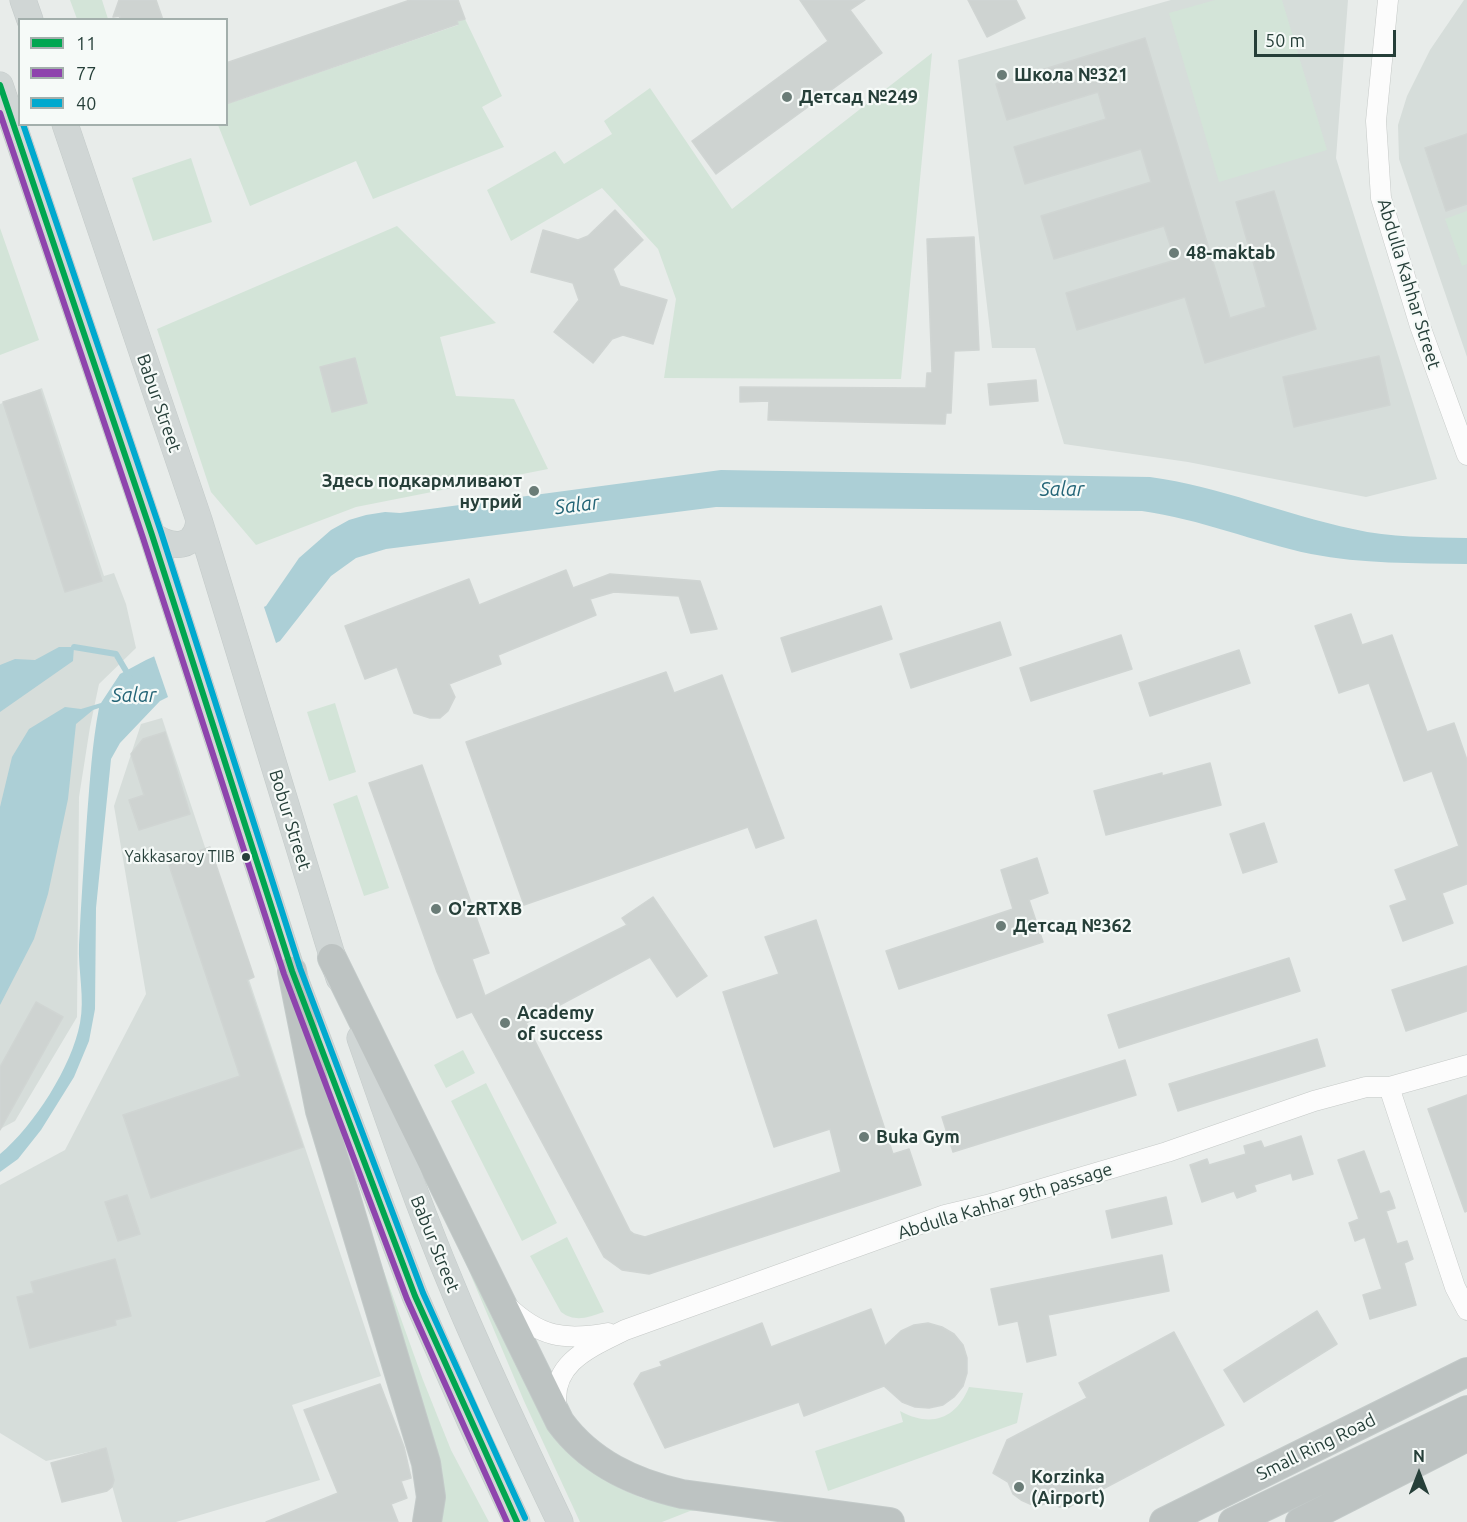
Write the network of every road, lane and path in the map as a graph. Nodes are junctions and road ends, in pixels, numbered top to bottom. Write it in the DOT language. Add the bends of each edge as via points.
graph roads {
  1 [pos="23,0"];
  2 [pos="1388,0"];
  3 [pos="29,18"];
  4 [pos="0,85"];
  5 [pos="66,126"];
  6 [pos="1467,455"];
  7 [pos="199,520"];
  8 [pos="152,535"];
  9 [pos="248,683"];
  10 [pos="332,958"];
  11 [pos="292,971"];
  12 [pos="1467,1065"];
  13 [pos="1389,1088"];
  14 [pos="499,1298"];
  15 [pos="1467,1310"];
  16 [pos="626,1330"];
  17 [pos="1467,1372"];
  18 [pos="1467,1410"];
  19 [pos="560,1422"];
  20 [pos="1467,1437"];
  21 [pos="1171,1519"];
  22 [pos="427,1522"];
  23 [pos="517,1522"];
  24 [pos="560,1522"];
  25 [pos="890,1522"];
  26 [pos="1144,1522"];
  27 [pos="1233,1522"];
  28 [pos="1300,1522"];
  1 -- 3 [label="main road"];
  2 -- 6 [label="street, Abdulla Kahhar Street" via="1376,121 1381,198 1420,326"];
  4 -- 8 [label="main road, Babur Street"];
  5 -- 7 [label="main road, Babur Street"];
  7 -- 8 [label="main road" via="194,535 182,544 166,543"];
  7 -- 9 [label="main road, Babur Street"];
  8 -- 11 [label="main road, Babur Street"];
  9 -- 10 [label="main road, Bobur Street"];
  10 -- 14 [label="highway"];
  10 -- 24 [label="main road, Babur Street" via="402,1159 451,1284"];
  11 -- 22 [label="highway" via="320,1111 426,1463 431,1497"];
  11 -- 23 [label="main road, Babur Street" via="415,1296"];
  12 -- 13 [label="street, Abdulla Kahhar 9th passage"];
  13 -- 15 [label="street" via="1455,1287"];
  13 -- 16 [label="street, Abdulla Kahhar 9th passage" via="1366,1087 1314,1101 1167,1152 945,1215"];
  14 -- 16 [label="street, Abdulla Kahhar 9th passage" via="524,1320 557,1335 583,1337"];
  14 -- 19 [label="highway"];
  16 -- 19 [label="street, Abdulla Kahhar 9th passage" via="583,1353 565,1368 556,1390"];
  17 -- 21 [label="highway, Small Ring Road"];
  18 -- 27 [label="highway"];
  19 -- 25 [label="highway" via="580,1445 606,1465 652,1486 682,1494"];
  20 -- 28 [label="highway"];
  21 -- 26 [label="highway, Small Ring Road"];
}
